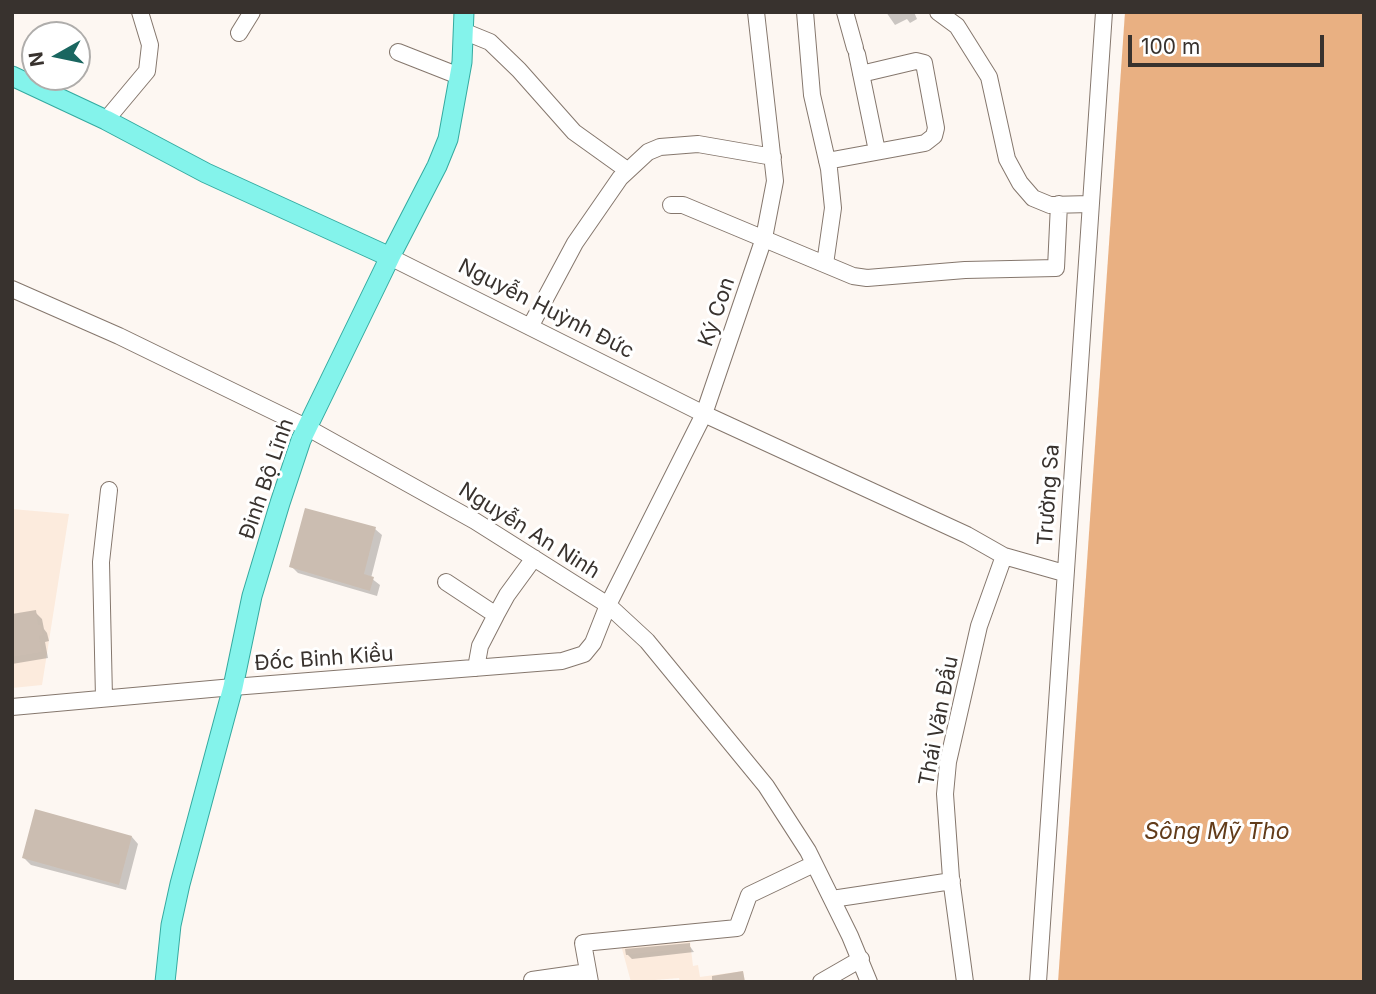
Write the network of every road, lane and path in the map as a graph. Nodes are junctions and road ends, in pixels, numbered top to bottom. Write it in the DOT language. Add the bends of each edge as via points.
graph roads {
  1 [pos="140,12"];
  2 [pos="252,12"];
  3 [pos="756,12"];
  4 [pos="805,12"];
  5 [pos="845,12"];
  6 [pos="938,12"];
  7 [pos="1104,12"];
  8 [pos="464,22"];
  9 [pos="239,33"];
  10 [pos="398,52"];
  11 [pos="861,74"];
  12 [pos="12,76"];
  13 [pos="459,76"];
  14 [pos="106,120"];
  15 [pos="877,151"];
  16 [pos="773,157"];
  17 [pos="827,161"];
  18 [pos="628,170"];
  19 [pos="1059,204"];
  20 [pos="1090,204"];
  21 [pos="671,205"];
  22 [pos="764,238"];
  23 [pos="390,257"];
  24 [pos="825,264"];
  25 [pos="12,289"];
  26 [pos="530,327"];
  27 [pos="704,414"];
  28 [pos="308,428"];
  29 [pos="109,490"];
  30 [pos="1004,556"];
  31 [pos="534,558"];
  32 [pos="1064,573"];
  33 [pos="446,582"];
  34 [pos="608,605"];
  35 [pos="496,615"];
  36 [pos="476,668"];
  37 [pos="233,687"];
  38 [pos="104,698"];
  39 [pos="12,707"];
  40 [pos="814,864"];
  41 [pos="952,881"];
  42 [pos="832,899"];
  43 [pos="861,959"];
  44 [pos="589,977"];
  45 [pos="532,980"];
  46 [pos="164,982"];
  47 [pos="821,982"];
  48 [pos="869,982"];
  49 [pos="965,982"];
  50 [pos="1038,982"];
  1 -- 14 [label="street" via="150,46 147,71"];
  2 -- 9 [label="street"];
  3 -- 16 [label="street, Ký Con"];
  4 -- 17 [label="street" via="812,95"];
  5 -- 11 [label="street"];
  6 -- 19 [label="street" via="957,26 989,77 1007,159 1020,183 1033,198"];
  7 -- 20 [label="street, Trường Sa"];
  8 -- 13 [label="main road, Đinh Bộ Lĩnh"];
  8 -- 18 [label="street" via="520,70 574,132"];
  10 -- 13 [label="street"];
  11 -- 15 [label="street"];
  11 -- 15 [label="street" via="920,61 926,70 934,136 925,143"];
  12 -- 14 [label="main road, Nguyễn Huỳnh Đức"];
  13 -- 23 [label="main road, Đinh Bộ Lĩnh" via="448,139"];
  14 -- 23 [label="main road, Nguyễn Huỳnh Đức" via="206,173"];
  15 -- 17 [label="street"];
  16 -- 18 [label="street" via="698,144 648,152"];
  16 -- 22 [label="street, Ký Con" via="773,200"];
  17 -- 24 [label="street" via="833,208"];
  18 -- 26 [label="street" via="575,243"];
  19 -- 20 [label="street"];
  19 -- 24 [label="street" via="1056,268 867,278"];
  20 -- 32 [label="street, Trường Sa"];
  21 -- 22 [label="street" via="683,205"];
  22 -- 24 [label="street"];
  22 -- 27 [label="street, Ký Con"];
  23 -- 26 [label="street, Nguyễn Huỳnh Đức"];
  23 -- 28 [label="main road, Đinh Bộ Lĩnh"];
  25 -- 28 [label="street, Nguyễn An Ninh"];
  26 -- 27 [label="street, Nguyễn Huỳnh Đức"];
  27 -- 30 [label="street, Nguyễn Huỳnh Đức"];
  27 -- 34 [label="street, Ký Con"];
  28 -- 31 [label="street, Nguyễn An Ninh"];
  28 -- 37 [label="main road, Đinh Bộ Lĩnh" via="252,596"];
  29 -- 38 [label="street" via="101,562"];
  30 -- 32 [label="street, Nguyễn Huỳnh Đức"];
  30 -- 41 [label="street, Thái Văn Đẩu" via="979,626 948,762 945,794"];
  31 -- 34 [label="street, Nguyễn An Ninh"];
  31 -- 35 [label="street"];
  32 -- 50 [label="street, Trường Sa"];
  33 -- 35 [label="street"];
  34 -- 36 [label="street, Đốc Binh Kiều" via="584,654 562,661"];
  34 -- 40 [label="street, Nguyễn An Ninh" via="647,641 766,786"];
  35 -- 36 [label="street" via="480,646"];
  36 -- 37 [label="street, Đốc Binh Kiều"];
  37 -- 38 [label="street, Đốc Binh Kiều"];
  37 -- 46 [label="main road, Đinh Bộ Lĩnh" via="171,925"];
  38 -- 39 [label="street, Đốc Binh Kiều"];
  40 -- 42 [label="street, Nguyễn An Ninh"];
  40 -- 44 [label="street" via="749,895 737,928 583,943"];
  41 -- 42 [label="street"];
  41 -- 49 [label="street, Thái Văn Đẩu"];
  42 -- 43 [label="street, Nguyễn An Ninh"];
  43 -- 47 [label="street"];
  43 -- 48 [label="street, Nguyễn An Ninh"];
  44 -- 45 [label="street"];
}
